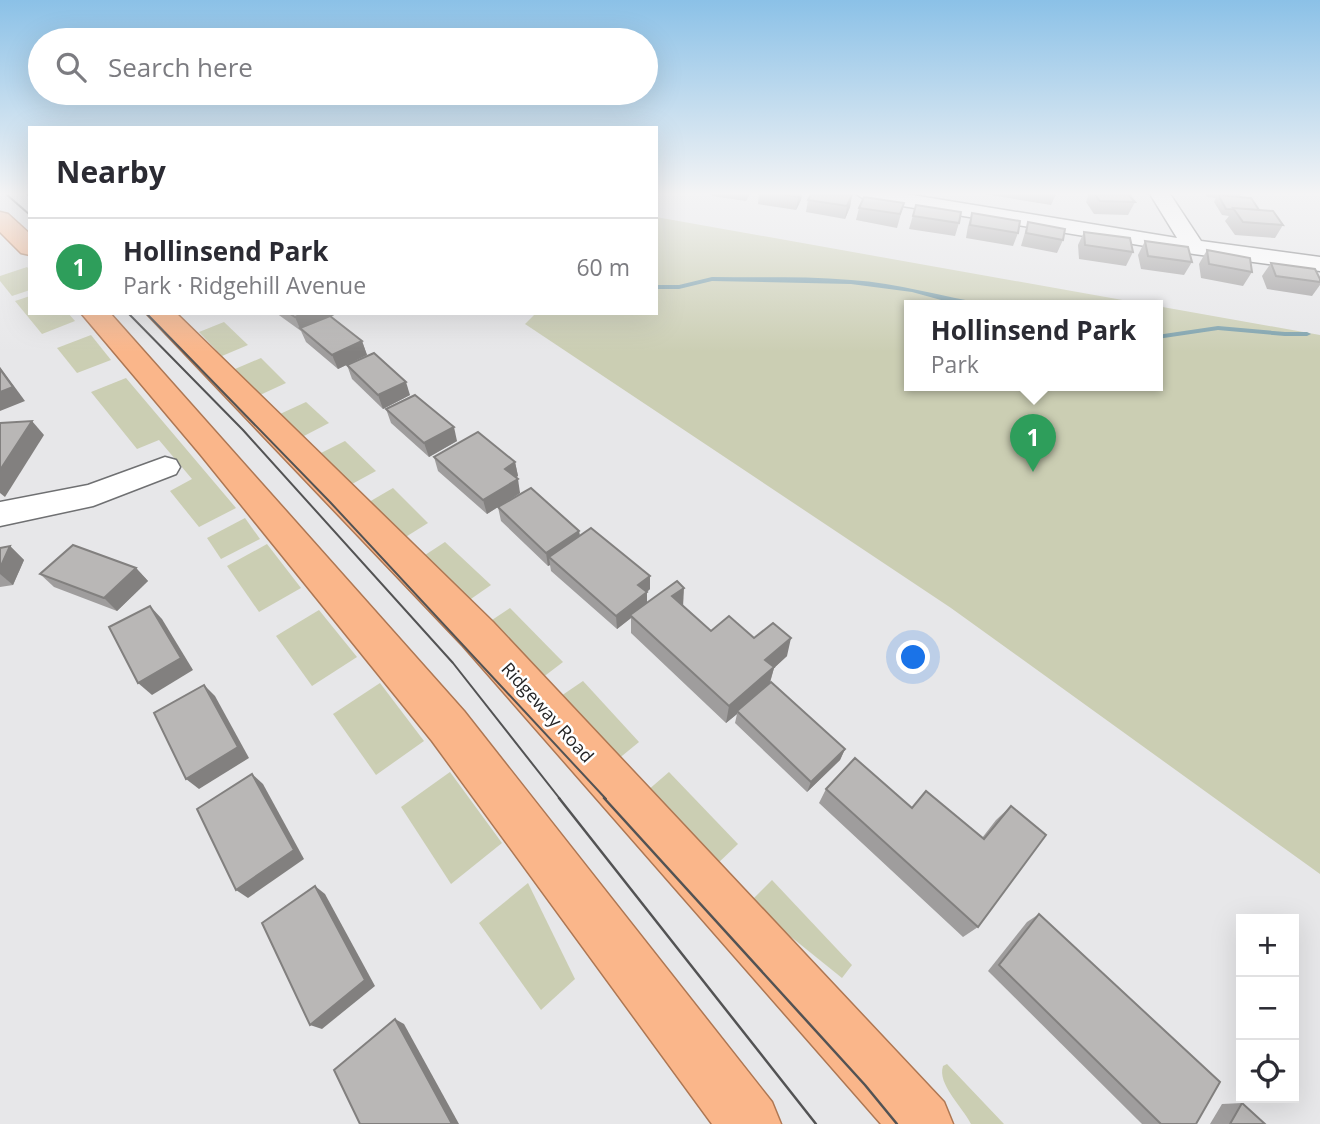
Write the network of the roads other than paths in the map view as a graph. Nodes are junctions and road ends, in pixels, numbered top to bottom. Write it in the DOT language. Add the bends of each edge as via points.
graph roads {
  1 [pos="1191,246"];
  2 [pos="1194,247"];
  3 [pos="1320,264"];
  4 [pos="97,315"];
  5 [pos="162,315"];
  6 [pos="164,465"];
  7 [pos="0,514"];
  8 [pos="750,1124"];
  9 [pos="922,1124"];
  1 -- 2 [label="street"];
  2 -- 3 [label="street"];
  4 -- 8 [label="highway" via="448,726"];
  5 -- 9 [label="highway, Ridgeway Road" via="478,634"];
  6 -- 7 [label="street" via="93,495"];
}
